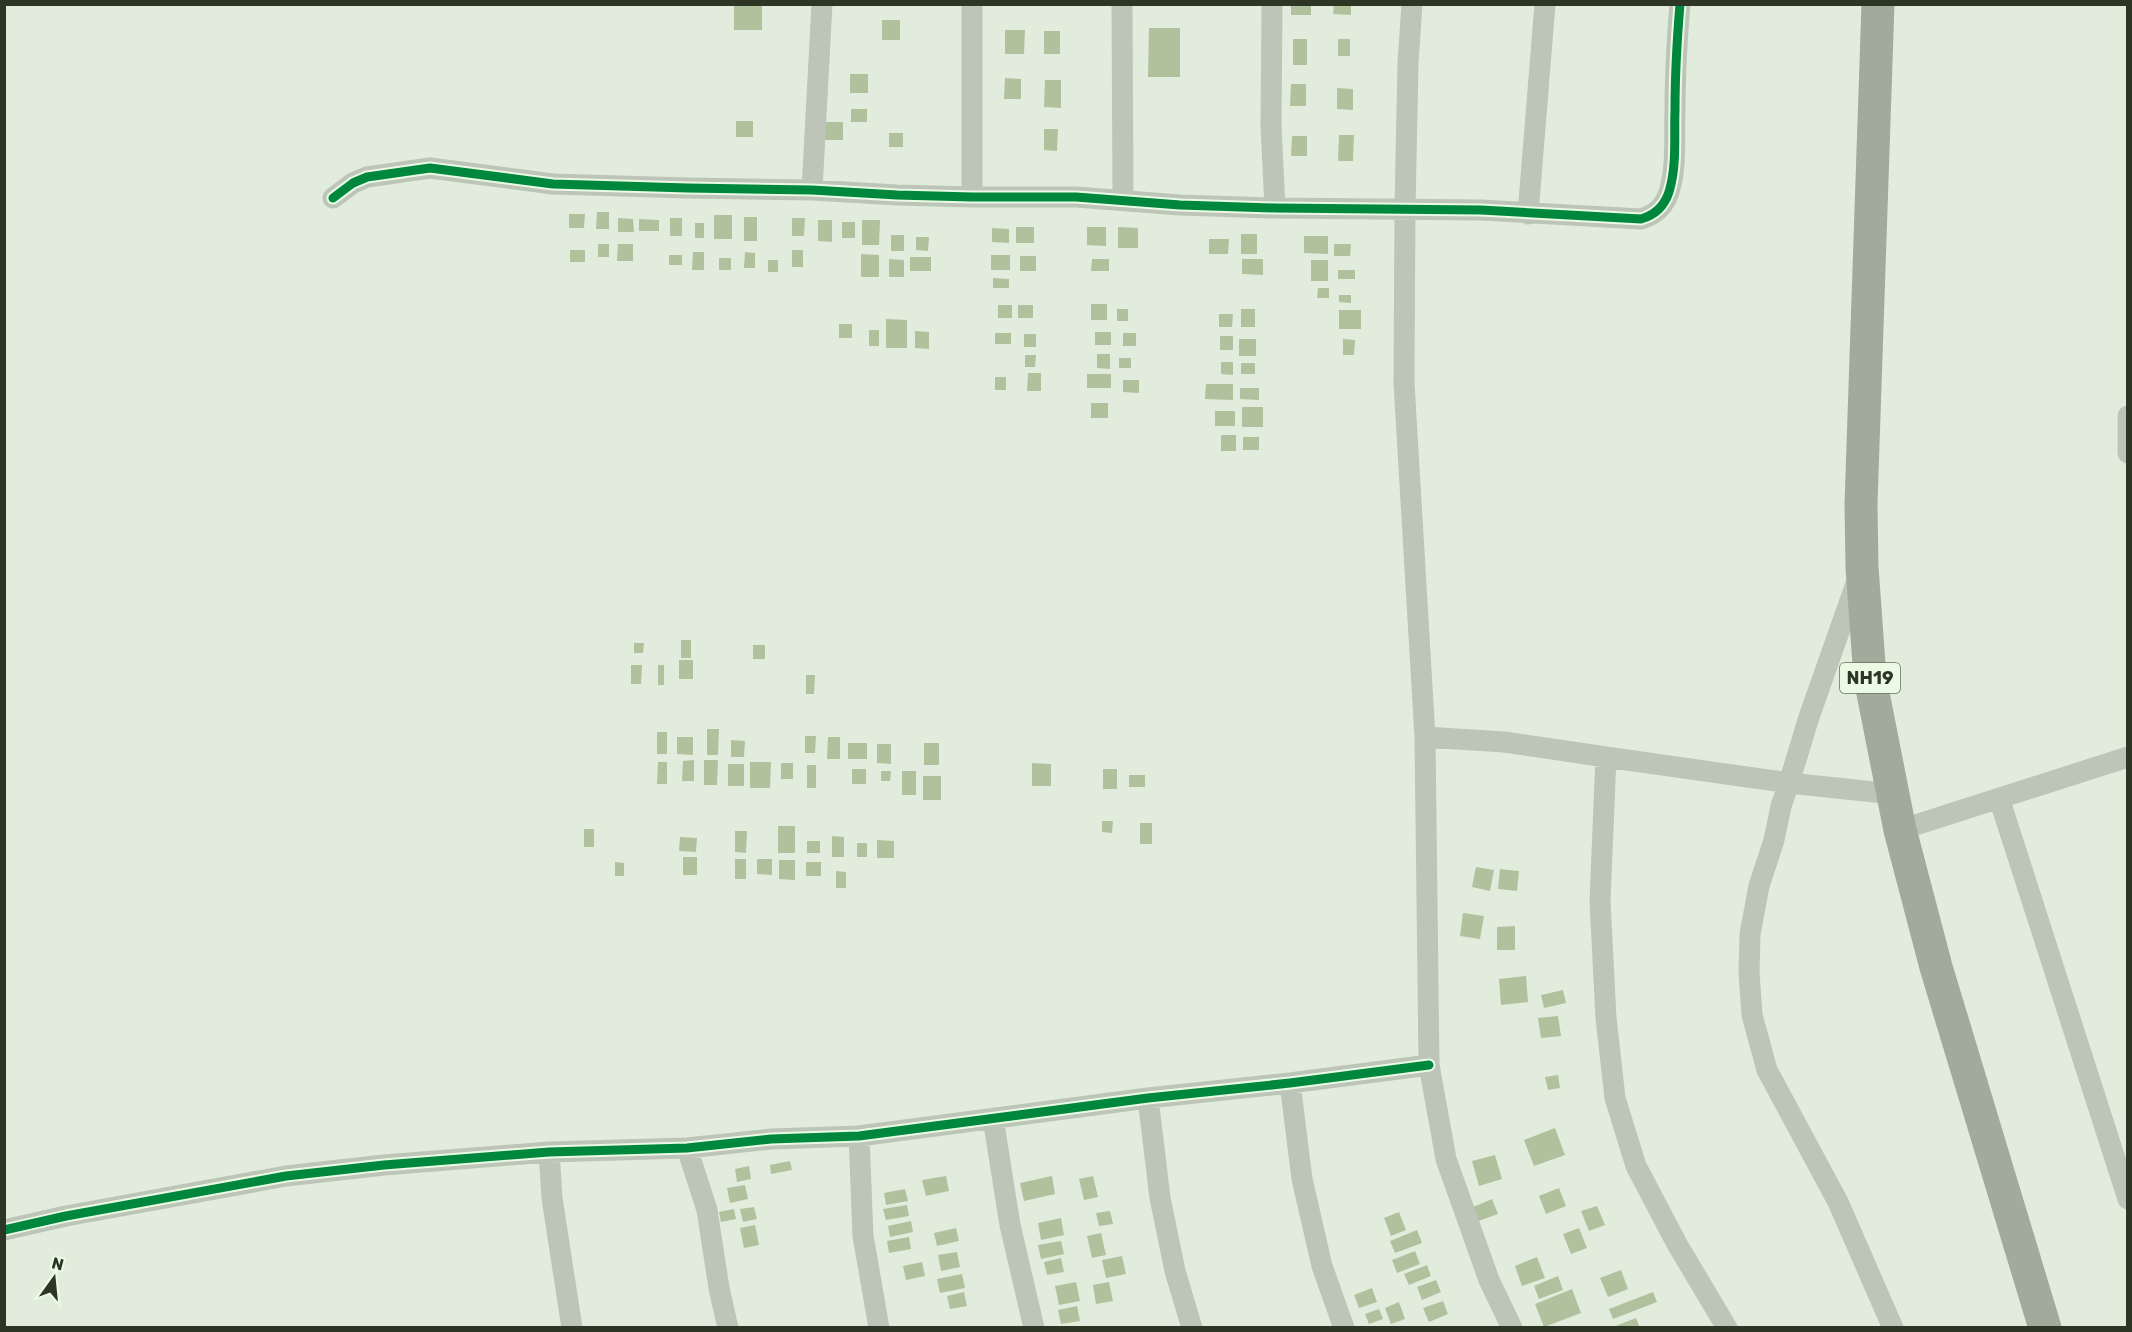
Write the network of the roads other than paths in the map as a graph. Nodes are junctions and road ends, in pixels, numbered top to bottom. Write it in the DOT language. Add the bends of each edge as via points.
graph roads {
  1 [pos="822,4"];
  2 [pos="972,4"];
  3 [pos="1122,4"];
  4 [pos="1272,4"];
  5 [pos="1412,4"];
  6 [pos="1545,4"];
  7 [pos="1680,4"];
  8 [pos="1878,4"];
  9 [pos="812,190"];
  10 [pos="972,197"];
  11 [pos="333,198"];
  12 [pos="1123,200"];
  13 [pos="1275,208"];
  14 [pos="1405,208"];
  15 [pos="1528,214"];
  16 [pos="2127,416"];
  17 [pos="2127,453"];
  18 [pos="1862,567"];
  19 [pos="1425,737"];
  20 [pos="1606,757"];
  21 [pos="2127,757"];
  22 [pos="1790,783"];
  23 [pos="1893,794"];
  24 [pos="1999,798"];
  25 [pos="1900,830"];
  26 [pos="1429,1065"];
  27 [pos="1290,1083"];
  28 [pos="1148,1098"];
  29 [pos="993,1118"];
  30 [pos="859,1136"];
  31 [pos="687,1148"];
  32 [pos="549,1152"];
  33 [pos="2127,1199"];
  34 [pos="4,1230"];
  35 [pos="572,1328"];
  36 [pos="728,1328"];
  37 [pos="879,1328"];
  38 [pos="1034,1328"];
  39 [pos="1192,1328"];
  40 [pos="1344,1328"];
  41 [pos="1512,1328"];
  42 [pos="1727,1328"];
  43 [pos="1893,1328"];
  44 [pos="2045,1328"];
  1 -- 9 [label="street"];
  2 -- 10 [label="street"];
  3 -- 12 [label="street"];
  4 -- 13 [label="street"];
  5 -- 14 [label="street"];
  6 -- 15 [label="street"];
  7 -- 15 [label="street" via="1674,168 1662,207 1641,219"];
  8 -- 18 [label="highway, NH19"];
  9 -- 10 [label="street"];
  9 -- 11 [label="street" via="553,184 430,168 367,177"];
  10 -- 12 [label="street"];
  12 -- 13 [label="street"];
  13 -- 14 [label="street"];
  14 -- 15 [label="street"];
  14 -- 19 [label="street" via="1404,383"];
  16 -- 17 [label="street"];
  18 -- 22 [label="street"];
  18 -- 23 [label="highway, NH19" via="1870,678"];
  19 -- 20 [label="street" via="1504,742"];
  19 -- 26 [label="street"];
  20 -- 22 [label="street"];
  20 -- 42 [label="street" via="1600,901 1615,1098 1636,1166"];
  21 -- 24 [label="street"];
  22 -- 23 [label="street"];
  22 -- 43 [label="street" via="1759,886 1750,934 1752,1015 1767,1071 1838,1202"];
  23 -- 25 [label="highway, NH19"];
  24 -- 25 [label="street"];
  24 -- 33 [label="street"];
  25 -- 44 [label="highway, NH19" via="1936,967"];
  26 -- 27 [label="street"];
  26 -- 41 [label="street" via="1446,1159 1490,1280"];
  27 -- 28 [label="street"];
  27 -- 40 [label="street" via="1302,1179 1322,1266"];
  28 -- 29 [label="street"];
  28 -- 39 [label="street" via="1160,1197"];
  29 -- 30 [label="street"];
  29 -- 38 [label="street" via="1010,1225"];
  30 -- 31 [label="street" via="771,1139"];
  30 -- 37 [label="street" via="863,1236"];
  31 -- 32 [label="street"];
  31 -- 36 [label="street" via="707,1210"];
  32 -- 34 [label="street" via="286,1176"];
  32 -- 35 [label="street"];
}
